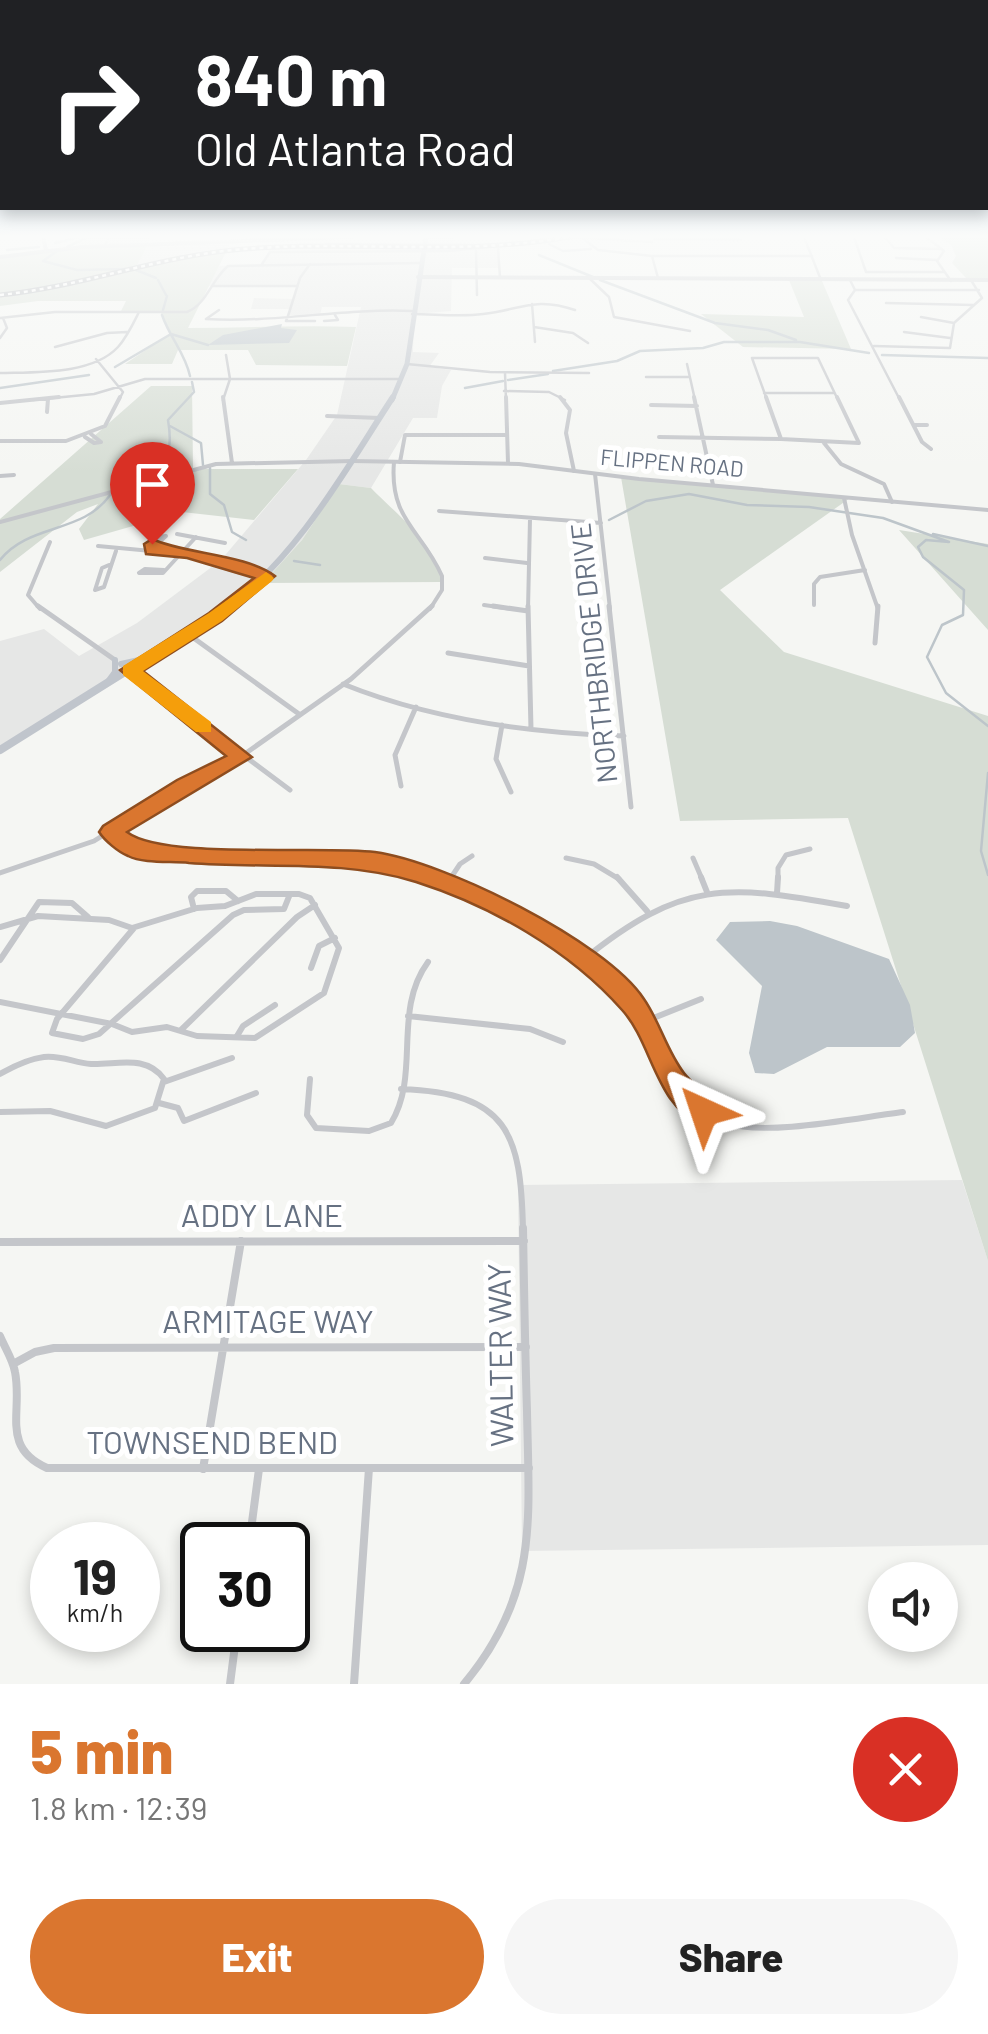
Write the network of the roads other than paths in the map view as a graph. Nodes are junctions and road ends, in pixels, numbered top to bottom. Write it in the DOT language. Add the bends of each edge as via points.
graph roads {
  1 [pos="335,315"];
  2 [pos="137,316"];
  3 [pos="212,316"];
  4 [pos="288,316"];
  5 [pos="307,316"];
  6 [pos="412,316"];
  7 [pos="533,316"];
  8 [pos="613,316"];
  9 [pos="857,316"];
  10 [pos="962,316"];
  11 [pos="1,317"];
  12 [pos="921,317"];
  13 [pos="316,321"];
  14 [pos="324,322"];
  15 [pos="954,323"];
  16 [pos="534,327"];
  17 [pos="690,331"];
  18 [pos="127,332"];
  19 [pos="904,332"];
  20 [pos="0,338"];
  21 [pos="950,338"];
  22 [pos="535,342"];
  23 [pos="588,343"];
  24 [pos="874,346"];
  25 [pos="56,347"];
  26 [pos="226,355"];
  27 [pos="96,359"];
  28 [pos="407,364"];
  29 [pos="688,364"];
  30 [pos="589,372"];
  31 [pos="0,373"];
  32 [pos="504,373"];
  33 [pos="646,377"];
  34 [pos="690,377"];
  35 [pos="230,379"];
  36 [pos="403,379"];
  37 [pos="119,386"];
  38 [pos="504,391"];
  39 [pos="764,393"];
  40 [pos="834,393"];
  41 [pos="48,399"];
  42 [pos="0,403"];
  43 [pos="651,405"];
  44 [pos="697,406"];
  45 [pos="46,412"];
  46 [pos="327,416"];
  47 [pos="383,418"];
  48 [pos="914,424"];
  49 [pos="927,425"];
  50 [pos="91,434"];
  51 [pos="507,435"];
  52 [pos="84,436"];
  53 [pos="659,437"];
  54 [pos="705,437"];
  55 [pos="0,442"];
  56 [pos="782,442"];
  57 [pos="823,442"];
  58 [pos="931,449"];
  59 [pos="352,461"];
  60 [pos="397,462"];
  61 [pos="232,463"];
  62 [pos="508,463"];
  63 [pos="574,471"];
  64 [pos="595,474"];
  65 [pos="14,475"];
  66 [pos="0,476"];
  67 [pos="713,485"];
  68 [pos="844,498"];
  69 [pos="892,502"];
  70 [pos="988,510"];
  71 [pos="438,511"];
  72 [pos="530,519"];
  73 [pos="0,522"];
  74 [pos="600,523"];
  75 [pos="178,534"];
  76 [pos="196,537"];
  77 [pos="50,542"];
  78 [pos="226,543"];
  79 [pos="98,546"];
  80 [pos="116,551"];
  81 [pos="183,555"];
  82 [pos="486,558"];
  83 [pos="527,562"];
  84 [pos="109,566"];
  85 [pos="276,567"];
  86 [pos="164,570"];
  87 [pos="867,570"];
  88 [pos="251,574"];
  89 [pos="266,578"];
  90 [pos="97,580"];
  91 [pos="107,580"];
  92 [pos="256,587"];
  93 [pos="484,605"];
  94 [pos="814,606"];
  95 [pos="528,610"];
  96 [pos="188,634"];
  97 [pos="174,642"];
  98 [pos="875,643"];
  99 [pos="448,654"];
  100 [pos="118,662"];
  101 [pos="529,666"];
  102 [pos="130,670"];
  103 [pos="343,684"];
  104 [pos="104,686"];
  105 [pos="416,707"];
  106 [pos="300,714"];
  107 [pos="502,724"];
  108 [pos="531,729"];
  109 [pos="624,736"];
  110 [pos="0,750"];
  111 [pos="242,757"];
  112 [pos="400,786"];
  113 [pos="290,790"];
  114 [pos="511,792"];
  115 [pos="631,807"];
  116 [pos="111,832"];
  117 [pos="810,849"];
  118 [pos="472,856"];
  119 [pos="566,858"];
  120 [pos="693,858"];
  121 [pos="0,873"];
  122 [pos="447,886"];
  123 [pos="706,892"];
  124 [pos="778,893"];
  125 [pos="290,894"];
  126 [pos="238,901"];
  127 [pos="315,905"];
  128 [pos="846,906"];
  129 [pos="194,909"];
  130 [pos="647,911"];
  131 [pos="29,917"];
  132 [pos="90,918"];
  133 [pos="0,927"];
  134 [pos="135,927"];
  135 [pos="335,938"];
  136 [pos="584,959"];
  137 [pos="0,960"];
  138 [pos="428,962"];
  139 [pos="311,968"];
  140 [pos="701,999"];
  141 [pos="0,1002"];
  142 [pos="274,1005"];
  143 [pos="62,1014"];
  144 [pos="408,1016"];
  145 [pos="646,1021"];
  146 [pos="112,1024"];
  147 [pos="181,1030"];
  148 [pos="237,1036"];
  149 [pos="563,1042"];
  150 [pos="232,1058"];
  151 [pos="0,1074"];
  152 [pos="310,1079"];
  153 [pos="164,1082"];
  154 [pos="401,1089"];
  155 [pos="256,1093"];
  156 [pos="159,1103"];
  157 [pos="0,1112"];
  158 [pos="903,1112"];
  159 [pos="241,1241"];
  160 [pos="524,1241"];
  161 [pos="0,1242"];
  162 [pos="0,1336"];
  163 [pos="223,1347"];
  164 [pos="526,1347"];
  165 [pos="12,1364"];
  166 [pos="204,1468"];
  167 [pos="259,1468"];
  168 [pos="369,1468"];
  169 [pos="529,1468"];
  170 [pos="251,1522"];
  171 [pos="235,1652"];
  172 [pos="230,1684"];
  173 [pos="354,1684"];
  174 [pos="464,1684"];
  1 -- 14 [label="street" via="338,320"];
  2 -- 18 [label="street"];
  3 -- 4 [label="street" via="206,320"];
  4 -- 5 [label="street"];
  4 -- 13 [label="street" via="286,321"];
  6 -- 28 [label="highway"];
  7 -- 16 [label="street"];
  8 -- 17 [label="street"];
  9 -- 24 [label="street"];
  10 -- 15 [label="street"];
  11 -- 20 [label="street" via="6,328"];
  12 -- 15 [label="street"];
  15 -- 21 [label="street"];
  16 -- 22 [label="street"];
  16 -- 23 [label="street" via="573,332"];
  18 -- 25 [label="street"];
  18 -- 27 [label="street" via="116,351"];
  19 -- 21 [label="street"];
  21 -- 24 [label="street" via="944,350"];
  24 -- 48 [label="street"];
  26 -- 35 [label="street"];
  27 -- 31 [label="street"];
  27 -- 37 [label="street"];
  28 -- 32 [label="street"];
  28 -- 36 [label="highway"];
  29 -- 34 [label="street"];
  30 -- 32 [label="street"];
  32 -- 38 [label="street"];
  33 -- 34 [label="street"];
  34 -- 44 [label="street"];
  35 -- 36 [label="street"];
  35 -- 37 [label="street" via="145,379"];
  35 -- 61 [label="street" via="224,398"];
  36 -- 47 [label="highway"];
  37 -- 41 [label="street"];
  37 -- 50 [label="street" via="122,396 112,415"];
  38 -- 51 [label="street"];
  38 -- 63 [label="street" via="549,392 568,404"];
  39 -- 40 [label="street"];
  39 -- 40 [label="street" via="752,358 818,358"];
  39 -- 56 [label="street"];
  40 -- 57 [label="street" via="859,442"];
  41 -- 42 [label="street"];
  41 -- 45 [label="street"];
  43 -- 44 [label="street"];
  44 -- 54 [label="street"];
  46 -- 47 [label="street"];
  47 -- 59 [label="highway"];
  48 -- 49 [label="street"];
  48 -- 58 [label="street"];
  50 -- 52 [label="street"];
  50 -- 52 [label="street" via="101,442"];
  51 -- 60 [label="street" via="406,435"];
  51 -- 62 [label="street"];
  52 -- 55 [label="street"];
  53 -- 54 [label="street"];
  54 -- 56 [label="street"];
  54 -- 67 [label="street"];
  56 -- 57 [label="street"];
  57 -- 69 [label="street" via="836,462 876,476"];
  59 -- 60 [label="street, FLIPPEN ROAD"];
  59 -- 61 [label="street"];
  59 -- 85 [label="highway"];
  60 -- 62 [label="street, FLIPPEN ROAD"];
  60 -- 103 [label="street" via="389,483 393,499 438,566 442,590 415,627"];
  61 -- 73 [label="street"];
  62 -- 63 [label="street, FLIPPEN ROAD"];
  63 -- 64 [label="street, FLIPPEN ROAD"];
  64 -- 67 [label="street, FLIPPEN ROAD"];
  64 -- 74 [label="street, NORTHBRIDGE DRIVE"];
  65 -- 66 [label="street"];
  67 -- 68 [label="street, FLIPPEN ROAD"];
  68 -- 69 [label="street, FLIPPEN ROAD"];
  68 -- 87 [label="street" via="846,525"];
  69 -- 70 [label="street, FLIPPEN ROAD"];
  71 -- 72 [label="street"];
  72 -- 74 [label="street"];
  72 -- 83 [label="street"];
  74 -- 109 [label="street, NORTHBRIDGE DRIVE"];
  75 -- 76 [label="street"];
  76 -- 78 [label="street"];
  76 -- 81 [label="street"];
  77 -- 100 [label="street" via="28,595 47,616"];
  79 -- 80 [label="street"];
  80 -- 81 [label="street" via="154,548"];
  80 -- 84 [label="street"];
  81 -- 86 [label="street"];
  81 -- 88 [label="street"];
  82 -- 83 [label="street"];
  83 -- 95 [label="street"];
  84 -- 90 [label="street"];
  84 -- 91 [label="street"];
  85 -- 88 [label="street"];
  85 -- 89 [label="highway"];
  87 -- 94 [label="street" via="820,577"];
  87 -- 98 [label="street" via="882,613"];
  88 -- 89 [label="street"];
  88 -- 92 [label="street"];
  89 -- 92 [label="highway"];
  90 -- 91 [label="street"];
  90 -- 91 [label="street" via="97,590"];
  92 -- 96 [label="highway"];
  93 -- 95 [label="street"];
  95 -- 101 [label="street"];
  96 -- 97 [label="highway"];
  96 -- 106 [label="street"];
  97 -- 100 [label="main road" via="133,662"];
  97 -- 102 [label="highway"];
  99 -- 101 [label="street"];
  100 -- 102 [label="street"];
  100 -- 104 [label="main road"];
  101 -- 108 [label="street"];
  102 -- 104 [label="highway"];
  102 -- 111 [label="street"];
  103 -- 105 [label="street"];
  103 -- 106 [label="street"];
  104 -- 110 [label="highway"];
  105 -- 107 [label="street"];
  105 -- 112 [label="street" via="395,755"];
  106 -- 111 [label="street"];
  107 -- 108 [label="street"];
  107 -- 114 [label="street" via="496,760"];
  108 -- 109 [label="street"];
  109 -- 115 [label="street, NORTHBRIDGE DRIVE"];
  111 -- 113 [label="street"];
  111 -- 116 [label="street"];
  116 -- 121 [label="street"];
  116 -- 122 [label="street" via="134,850 364,858"];
  117 -- 124 [label="street" via="786,855 778,868"];
  118 -- 122 [label="street"];
  119 -- 130 [label="street" via="611,870"];
  120 -- 123 [label="street"];
  122 -- 136 [label="street" via="539,926"];
  123 -- 124 [label="street"];
  123 -- 130 [label="street"];
  124 -- 128 [label="street"];
  125 -- 126 [label="street"];
  125 -- 127 [label="street" via="308,896"];
  125 -- 146 [label="street" via="284,909 234,915"];
  126 -- 129 [label="street"];
  126 -- 129 [label="street" via="226,892 197,891 190,897"];
  127 -- 135 [label="street"];
  127 -- 147 [label="street"];
  129 -- 134 [label="street"];
  130 -- 136 [label="street"];
  131 -- 132 [label="street"];
  131 -- 132 [label="street" via="45,900 72,902"];
  131 -- 133 [label="street"];
  131 -- 137 [label="street"];
  132 -- 134 [label="street"];
  134 -- 143 [label="street"];
  135 -- 139 [label="street" via="320,946"];
  135 -- 148 [label="street" via="340,948 324,994 259,1037"];
  136 -- 145 [label="street"];
  138 -- 144 [label="street" via="415,977"];
  140 -- 145 [label="street"];
  141 -- 143 [label="street"];
  142 -- 148 [label="street"];
  143 -- 146 [label="street"];
  143 -- 146 [label="street" via="54,1034 88,1038"];
  144 -- 149 [label="street" via="530,1029"];
  144 -- 154 [label="street"];
  145 -- 158 [label="street" via="672,1080 704,1112 731,1124 762,1128"];
  146 -- 147 [label="street" via="132,1032"];
  147 -- 148 [label="street"];
  150 -- 153 [label="street"];
  151 -- 153 [label="street" via="23,1061 58,1057 84,1064 137,1062 158,1070"];
  152 -- 154 [label="street" via="308,1119 324,1131 384,1128 398,1115"];
  153 -- 156 [label="street"];
  154 -- 160 [label="street, WALTER WAY" via="460,1095 501,1123 520,1163"];
  155 -- 156 [label="street" via="184,1121 178,1108"];
  156 -- 157 [label="street" via="106,1126 50,1111"];
  159 -- 160 [label="street, ADDY LANE"];
  159 -- 161 [label="street, ADDY LANE"];
  159 -- 163 [label="street"];
  160 -- 164 [label="street, WALTER WAY"];
  162 -- 165 [label="street, TOWNSEND BEND"];
  163 -- 164 [label="street, ARMITAGE WAY"];
  163 -- 165 [label="street, ARMITAGE WAY" via="54,1348"];
  163 -- 166 [label="street"];
  164 -- 169 [label="street, WALTER WAY"];
  165 -- 166 [label="street, TOWNSEND BEND" via="14,1432 35,1464"];
  166 -- 167 [label="street, TOWNSEND BEND"];
  167 -- 168 [label="street, TOWNSEND BEND"];
  167 -- 170 [label="street"];
  168 -- 169 [label="street, TOWNSEND BEND"];
  168 -- 173 [label="street"];
  169 -- 174 [label="street, WALTER WAY" via="528,1538 518,1591 499,1635"];
  171 -- 172 [label="street"];
}
